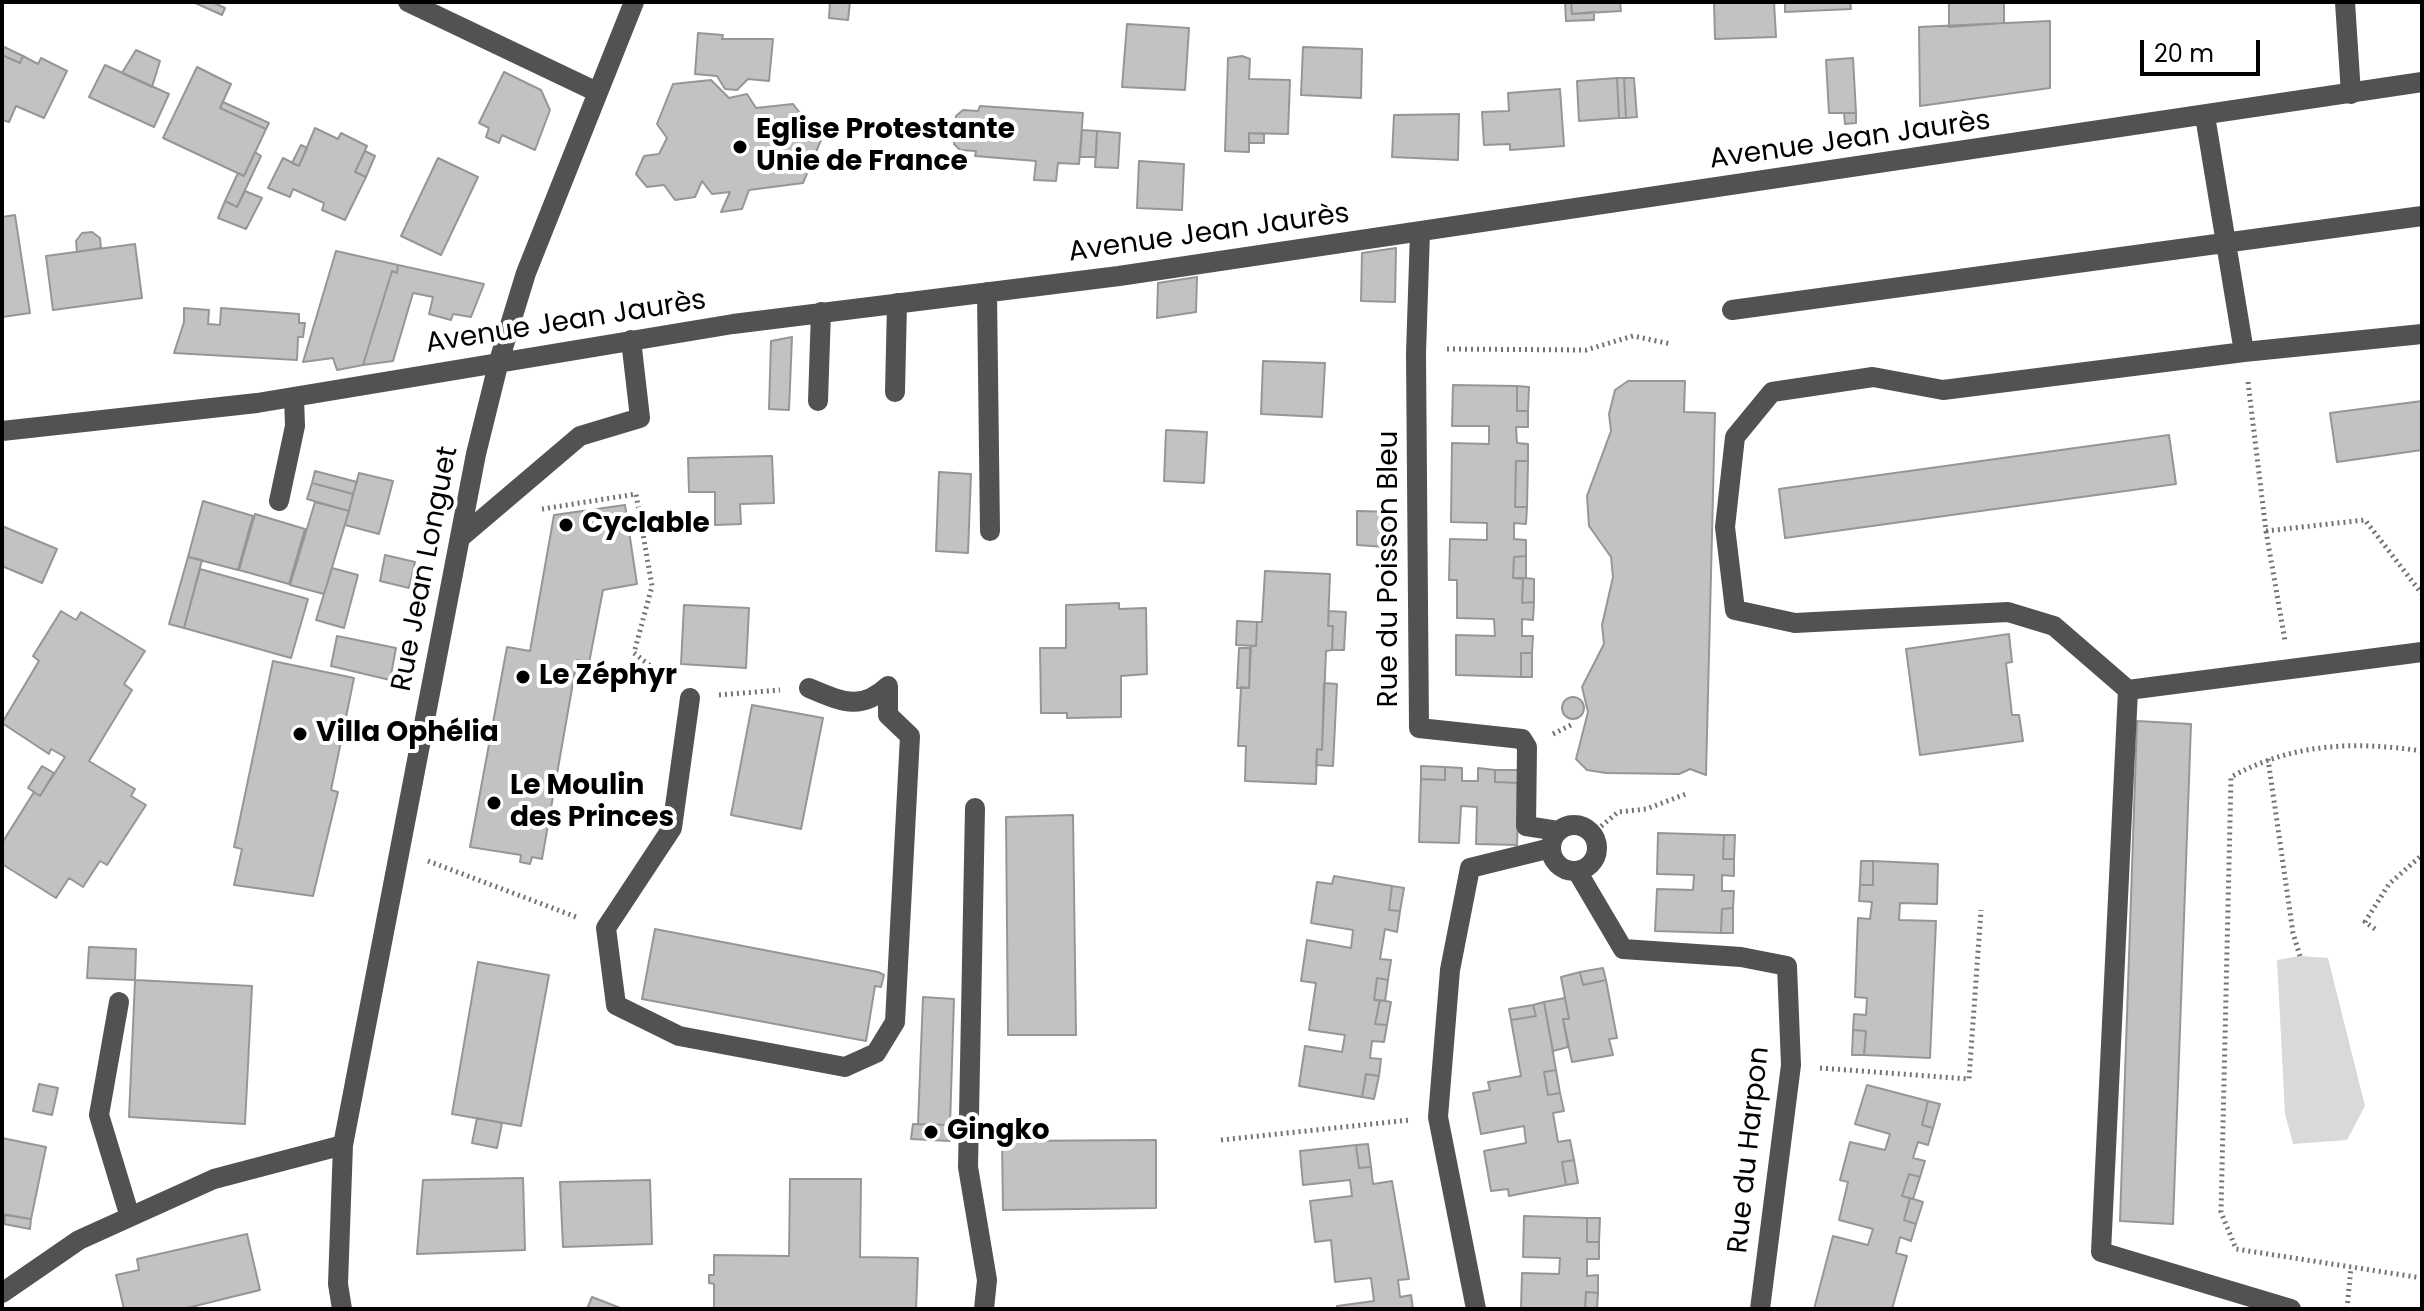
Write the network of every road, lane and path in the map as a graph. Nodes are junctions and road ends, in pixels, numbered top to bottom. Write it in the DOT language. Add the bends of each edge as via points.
graph roads {
  1 [pos="408,2"];
  2 [pos="634,2"];
  3 [pos="2345,2"];
  4 [pos="2422,82"];
  5 [pos="597,92"];
  6 [pos="2351,94"];
  7 [pos="2205,116"];
  8 [pos="2422,216"];
  9 [pos="1420,232"];
  10 [pos="2226,244"];
  11 [pos="987,292"];
  12 [pos="897,303"];
  13 [pos="1732,310"];
  14 [pos="821,312"];
  15 [pos="2422,334"];
  16 [pos="631,340"];
  17 [pos="1671,344"];
  18 [pos="2244,352"];
  19 [pos="1416,353"];
  20 [pos="499,361"];
  21 [pos="895,392"];
  22 [pos="294,397"];
  23 [pos="818,401"];
  24 [pos="2,431"];
  25 [pos="519,488"];
  26 [pos="279,501"];
  27 [pos="990,531"];
  28 [pos="2266,531"];
  29 [pos="460,538"];
  30 [pos="2422,594"];
  31 [pos="2422,652"];
  32 [pos="2290,669"];
  33 [pos="809,688"];
  34 [pos="2128,690"];
  35 [pos="690,698"];
  36 [pos="2422,751"];
  37 [pos="2268,759"];
  38 [pos="1686,794"];
  39 [pos="975,808"];
  40 [pos="1592,834"];
  41 [pos="1554,840"];
  42 [pos="399,850"];
  43 [pos="2422,855"];
  44 [pos="1577,871"];
  45 [pos="1981,910"];
  46 [pos="606,928"];
  47 [pos="2375,929"];
  48 [pos="2300,956"];
  49 [pos="119,1002"];
  50 [pos="1791,1065"];
  51 [pos="1438,1117"];
  52 [pos="1221,1140"];
  53 [pos="343,1145"];
  54 [pos="130,1217"];
  55 [pos="2351,1267"];
  56 [pos="2422,1278"];
  57 [pos="2,1293"];
  58 [pos="342,1309"];
  59 [pos="984,1309"];
  60 [pos="1476,1309"];
  61 [pos="1760,1309"];
  62 [pos="2291,1309"];
  63 [pos="2347,1309"];
  1 -- 5 [label="street"];
  2 -- 5 [label="street, Rue Jean Longuet"];
  3 -- 6 [label="street"];
  4 -- 6 [label="street, Avenue Jean Jaurès"];
  5 -- 20 [label="street, Rue Jean Longuet" via="526,273"];
  6 -- 7 [label="street, Avenue Jean Jaurès"];
  7 -- 9 [label="street, Avenue Jean Jaurès"];
  7 -- 10 [label="street"];
  8 -- 10 [label="street"];
  9 -- 11 [label="street, Avenue Jean Jaurès"];
  9 -- 19 [label="street, Rue du Poisson Bleu"];
  10 -- 13 [label="street"];
  10 -- 18 [label="street"];
  11 -- 12 [label="street, Avenue Jean Jaurès"];
  11 -- 27 [label="street"];
  12 -- 14 [label="street, Avenue Jean Jaurès"];
  12 -- 21 [label="street"];
  14 -- 16 [label="street, Avenue Jean Jaurès"];
  14 -- 23 [label="street"];
  15 -- 18 [label="street"];
  16 -- 20 [label="street, Avenue Jean Jaurès"];
  16 -- 25 [label="street" via="640,418 580,436"];
  17 -- 19 [label="path" via="1633,336 1586,350 1454,348"];
  18 -- 28 [label="path"];
  18 -- 34 [label="street" via="1943,390 1873,377 1772,392 1735,437 1725,527 1735,610 1795,623 2008,612 2054,626"];
  19 -- 41 [label="street, Rue du Poisson Bleu" via="1419,728 1522,739 1527,747 1526,826"];
  20 -- 22 [label="street, Avenue Jean Jaurès"];
  20 -- 29 [label="street, Rue Jean Longuet"];
  22 -- 24 [label="street, Avenue Jean Jaurès"];
  22 -- 26 [label="street" via="295,426"];
  25 -- 29 [label="street"];
  25 -- 35 [label="path" via="536,510 636,494 652,586 634,653"];
  28 -- 30 [label="path" via="2365,520"];
  28 -- 32 [label="path"];
  29 -- 42 [label="street, Rue Jean Longuet"];
  31 -- 32 [label="street"];
  32 -- 34 [label="street"];
  33 -- 35 [label="path"];
  33 -- 46 [label="street" via="853,703 874,699 888,686 888,715 910,736 895,1022 876,1053 845,1067 679,1036 616,1005"];
  34 -- 62 [label="street" via="2101,1252"];
  35 -- 46 [label="street" via="672,828"];
  36 -- 37 [label="path" via="2341,745"];
  37 -- 48 [label="path"];
  37 -- 55 [label="path" via="2231,777 2221,1212 2236,1249"];
  38 -- 40 [label="path" via="1646,809 1618,812"];
  39 -- 59 [label="street" via="968,1167 987,1280"];
  40 -- 41 [label="street" via="1576,825"];
  40 -- 44 [label="street" via="1594,859"];
  41 -- 44 [label="street" via="1559,866"];
  41 -- 51 [label="street" via="1470,868 1450,970"];
  42 -- 46 [label="path"];
  42 -- 53 [label="street, Rue Jean Longuet"];
  43 -- 47 [label="path" via="2389,884 2365,922"];
  44 -- 50 [label="street, Rue du Harpon" via="1623,949 1741,957 1787,966"];
  45 -- 50 [label="path" via="1969,1079"];
  49 -- 54 [label="street" via="99,1115"];
  50 -- 61 [label="street, Rue du Harpon"];
  51 -- 52 [label="path"];
  51 -- 60 [label="street"];
  53 -- 54 [label="street" via="214,1179"];
  53 -- 58 [label="street, Rue Jean Longuet" via="338,1284"];
  54 -- 57 [label="street" via="79,1240"];
  55 -- 56 [label="path"];
  55 -- 63 [label="path"];
}
